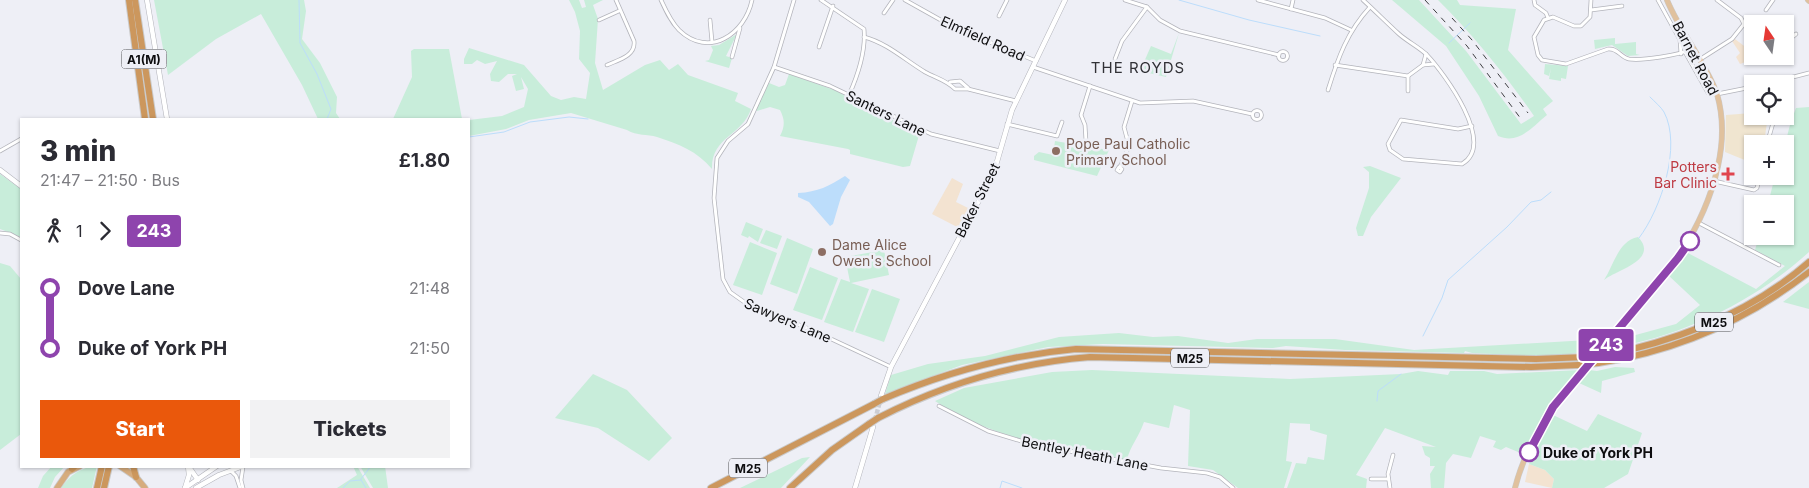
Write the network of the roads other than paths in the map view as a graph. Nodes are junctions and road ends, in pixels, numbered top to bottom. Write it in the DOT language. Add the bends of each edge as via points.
graph roads {
  1 [pos="129,0"];
  2 [pos="135,0"];
  3 [pos="147,0"];
  4 [pos="616,0"];
  5 [pos="662,0"];
  6 [pos="752,0"];
  7 [pos="794,0"];
  8 [pos="821,0"];
  9 [pos="893,0"];
  10 [pos="904,0"];
  11 [pos="1007,0"];
  12 [pos="1064,0"];
  13 [pos="1125,0"];
  14 [pos="1258,0"];
  15 [pos="1293,0"];
  16 [pos="1363,0"];
  17 [pos="1534,0"];
  18 [pos="1591,0"];
  19 [pos="1658,0"];
  20 [pos="1667,0"];
  21 [pos="1717,0"];
  22 [pos="1773,0"];
  23 [pos="833,6"];
  24 [pos="1370,6"];
  25 [pos="1622,6"];
  26 [pos="1147,7"];
  27 [pos="1291,9"];
  28 [pos="619,10"];
  29 [pos="1590,10"];
  30 [pos="1766,10"];
  31 [pos="884,13"];
  32 [pos="998,16"];
  33 [pos="1548,18"];
  34 [pos="599,20"];
  35 [pos="710,20"];
  36 [pos="1744,24"];
  37 [pos="741,27"];
  38 [pos="1351,30"];
  39 [pos="864,38"];
  40 [pos="712,42"];
  41 [pos="819,47"];
  42 [pos="1692,48"];
  43 [pos="1426,53"];
  44 [pos="1683,53"];
  45 [pos="1279,55"];
  46 [pos="732,56"];
  47 [pos="1115,59"];
  48 [pos="1699,60"];
  49 [pos="1036,62"];
  50 [pos="1435,64"];
  51 [pos="607,65"];
  52 [pos="1334,66"];
  53 [pos="1423,66"];
  54 [pos="774,67"];
  55 [pos="1033,67"];
  56 [pos="1809,73"];
  57 [pos="1408,76"];
  58 [pos="1794,77"];
  59 [pos="950,82"];
  60 [pos="1090,86"];
  61 [pos="968,89"];
  62 [pos="1744,89"];
  63 [pos="1328,90"];
  64 [pos="1408,91"];
  65 [pos="1708,93"];
  66 [pos="849,95"];
  67 [pos="1717,95"];
  68 [pos="1016,101"];
  69 [pos="1132,101"];
  70 [pos="1252,114"];
  71 [pos="145,118"];
  72 [pos="153,118"];
  73 [pos="167,118"];
  74 [pos="1062,122"];
  75 [pos="1007,124"];
  76 [pos="1472,126"];
  77 [pos="20,140"];
  78 [pos="1086,141"];
  79 [pos="0,151"];
  80 [pos="1000,151"];
  81 [pos="1120,168"];
  82 [pos="0,170"];
  83 [pos="1714,181"];
  84 [pos="20,185"];
  85 [pos="1758,185"];
  86 [pos="1699,223"];
  87 [pos="0,233"];
  88 [pos="20,239"];
  89 [pos="1809,262"];
  90 [pos="1779,265"];
  91 [pos="1809,272"];
  92 [pos="1604,352"];
  93 [pos="891,367"];
  94 [pos="1582,368"];
  95 [pos="882,398"];
  96 [pos="939,406"];
  97 [pos="871,425"];
  98 [pos="1393,455"];
  99 [pos="73,468"];
  100 [pos="102,468"];
  101 [pos="109,468"];
  102 [pos="124,468"];
  103 [pos="133,468"];
  104 [pos="188,468"];
  105 [pos="189,468"];
  106 [pos="214,468"];
  107 [pos="240,468"];
  108 [pos="243,468"];
  109 [pos="231,471"];
  110 [pos="136,477"];
  111 [pos="1371,479"];
  112 [pos="1388,479"];
  113 [pos="198,480"];
  114 [pos="208,481"];
  115 [pos="56,488"];
  116 [pos="97,488"];
  117 [pos="104,488"];
  118 [pos="145,488"];
  119 [pos="185,488"];
  120 [pos="196,488"];
  121 [pos="241,488"];
  122 [pos="711,488"];
  123 [pos="790,488"];
  124 [pos="855,488"];
  125 [pos="1233,488"];
  126 [pos="1390,488"];
  127 [pos="1515,488"];
  1 -- 71 [label="highway, A1(M)"];
  2 -- 72 [label="highway, A1(M)"];
  3 -- 73 [label="street"];
  4 -- 28 [label="street"];
  5 -- 40 [label="street" via="672,22 683,34 698,41"];
  6 -- 37 [label="street"];
  7 -- 54 [label="street"];
  8 -- 23 [label="street"];
  9 -- 31 [label="street"];
  10 -- 49 [label="street, Elmfield Road" via="955,28"];
  11 -- 32 [label="street"];
  12 -- 49 [label="street, Baker Street"];
  13 -- 26 [label="street"];
  14 -- 27 [label="street"];
  15 -- 27 [label="street"];
  16 -- 24 [label="street"];
  17 -- 33 [label="street"];
  18 -- 29 [label="street"];
  19 -- 44 [label="street, Barnet Road" via="1680,40"];
  20 -- 42 [label="main road, Barnet Road"];
  21 -- 36 [label="street"];
  22 -- 30 [label="street"];
  23 -- 39 [label="street" via="863,28"];
  23 -- 41 [label="street"];
  24 -- 38 [label="street"];
  24 -- 43 [label="street" via="1400,35"];
  25 -- 29 [label="street"];
  26 -- 45 [label="street" via="1160,20 1180,31"];
  26 -- 47 [label="street" via="1122,41"];
  27 -- 38 [label="street" via="1325,18"];
  28 -- 34 [label="street"];
  28 -- 51 [label="street" via="634,47 630,54"];
  29 -- 33 [label="street" via="1588,20 1581,26"];
  33 -- 44 [label="street" via="1534,37 1538,55 1547,62 1566,64 1612,48 1629,59"];
  35 -- 40 [label="street"];
  36 -- 48 [label="street" via="1732,39"];
  37 -- 40 [label="street" via="728,37"];
  37 -- 46 [label="street"];
  38 -- 52 [label="street"];
  39 -- 59 [label="street" via="877,40 927,73"];
  39 -- 66 [label="street" via="857,75"];
  42 -- 44 [label="street"];
  42 -- 48 [label="main road, Barnet Road"];
  43 -- 50 [label="street"];
  43 -- 53 [label="street"];
  44 -- 65 [label="street, Barnet Road"];
  48 -- 67 [label="main road, Barnet Road"];
  49 -- 55 [label="street, Baker Street"];
  50 -- 53 [label="street"];
  50 -- 76 [label="street"];
  52 -- 57 [label="street"];
  52 -- 63 [label="street"];
  53 -- 57 [label="street"];
  54 -- 66 [label="street, Santers Lane"];
  54 -- 93 [label="street, Sawyers Lane" via="748,124 728,141 717,158 714,198 722,279 738,299 756,309 812,330"];
  55 -- 60 [label="street"];
  55 -- 68 [label="street, Baker Street"];
  56 -- 58 [label="street"];
  57 -- 64 [label="street"];
  59 -- 61 [label="street" via="960,81"];
  59 -- 61 [label="street" via="955,89"];
  60 -- 69 [label="street"];
  60 -- 78 [label="street" via="1081,115"];
  61 -- 68 [label="street"];
  62 -- 67 [label="street"];
  66 -- 80 [label="street, Santers Lane" via="931,134"];
  67 -- 83 [label="main road, Barnet Road" via="1722,137"];
  68 -- 75 [label="street, Baker Street"];
  69 -- 70 [label="street" via="1193,101"];
  69 -- 81 [label="street" via="1124,127 1129,146"];
  74 -- 75 [label="street" via="1057,136"];
  75 -- 80 [label="street, Baker Street"];
  76 -- 76 [label="street" via="1458,129 1400,120 1388,144 1390,150 1402,159 1465,162 1475,141"];
  77 -- 79 [label="street"];
  80 -- 93 [label="street, Baker Street" via="989,183"];
  82 -- 84 [label="street"];
  83 -- 85 [label="street" via="1754,190"];
  83 -- 86 [label="main road, Barnet Road"];
  86 -- 90 [label="street"];
  86 -- 92 [label="main road, Barnet Road" via="1678,258"];
  87 -- 88 [label="street"];
  89 -- 92 [label="highway, M25" via="1768,292 1716,321 1661,342"];
  91 -- 94 [label="highway, M25, bridge" via="1763,305 1714,331 1658,351"];
  92 -- 95 [label="highway, M25, bridge" via="1586,357 1536,360 1076,349 1018,356 963,369"];
  93 -- 95 [label="street, Baker Street"];
  94 -- 97 [label="highway, M25, bridge" via="1090,357 986,374 923,396 878,418"];
  94 -- 127 [label="main road" via="1542,425"];
  95 -- 122 [label="highway, M25, bridge"];
  96 -- 125 [label="street, Bentley Heath Lane" via="982,429 1008,438 1124,462 1207,473"];
  97 -- 123 [label="highway, M25" via="832,450"];
  97 -- 124 [label="street"];
  98 -- 112 [label="street"];
  99 -- 115 [label="highway"];
  100 -- 116 [label="highway"];
  101 -- 117 [label="highway"];
  102 -- 110 [label="highway"];
  103 -- 110 [label="highway"];
  104 -- 119 [label="street"];
  105 -- 113 [label="street"];
  106 -- 113 [label="street"];
  107 -- 109 [label="street"];
  108 -- 121 [label="street"];
  109 -- 114 [label="street"];
  109 -- 121 [label="street"];
  110 -- 118 [label="highway"];
  111 -- 112 [label="street"];
  112 -- 126 [label="street"];
  113 -- 114 [label="street"];
  113 -- 119 [label="street"];
  114 -- 120 [label="street"];
}
